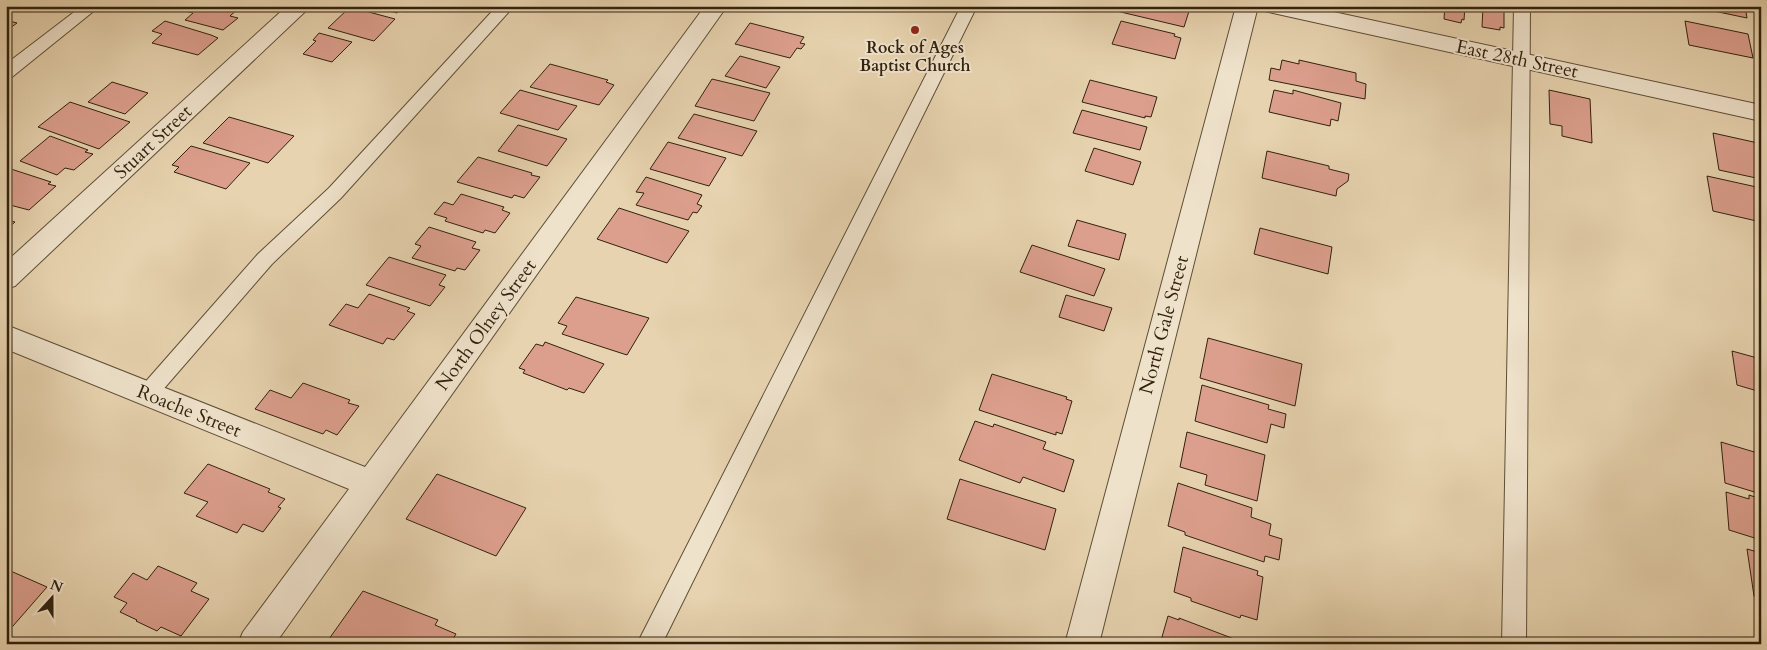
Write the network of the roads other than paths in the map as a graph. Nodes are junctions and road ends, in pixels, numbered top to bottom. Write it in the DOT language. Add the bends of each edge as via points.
graph roads {
  1 [pos="92,6"];
  2 [pos="300,6"];
  3 [pos="506,6"];
  4 [pos="716,6"];
  5 [pos="969,6"];
  6 [pos="1247,6"];
  7 [pos="1272,6"];
  8 [pos="1522,6"];
  9 [pos="1521,60"];
  10 [pos="6,73"];
  11 [pos="1761,113"];
  12 [pos="6,278"];
  13 [pos="6,337"];
  14 [pos="147,394"];
  15 [pos="371,484"];
  16 [pos="256,644"];
  17 [pos="649,644"];
  18 [pos="1082,644"];
  19 [pos="1514,644"];
  1 -- 10 [label="lane"];
  2 -- 12 [label="street, Stuart Street"];
  3 -- 14 [label="lane" via="335,193 265,259"];
  4 -- 15 [label="street, North Olney Street"];
  5 -- 17 [label="lane"];
  6 -- 18 [label="street, North Gale Street"];
  7 -- 9 [label="street, East 28th Street"];
  8 -- 9 [label="lane"];
  9 -- 11 [label="street, East 28th Street"];
  9 -- 19 [label="lane"];
  13 -- 14 [label="street, Roache Street"];
  14 -- 15 [label="street, Roache Street"];
  15 -- 16 [label="street, North Olney Street"];
}
